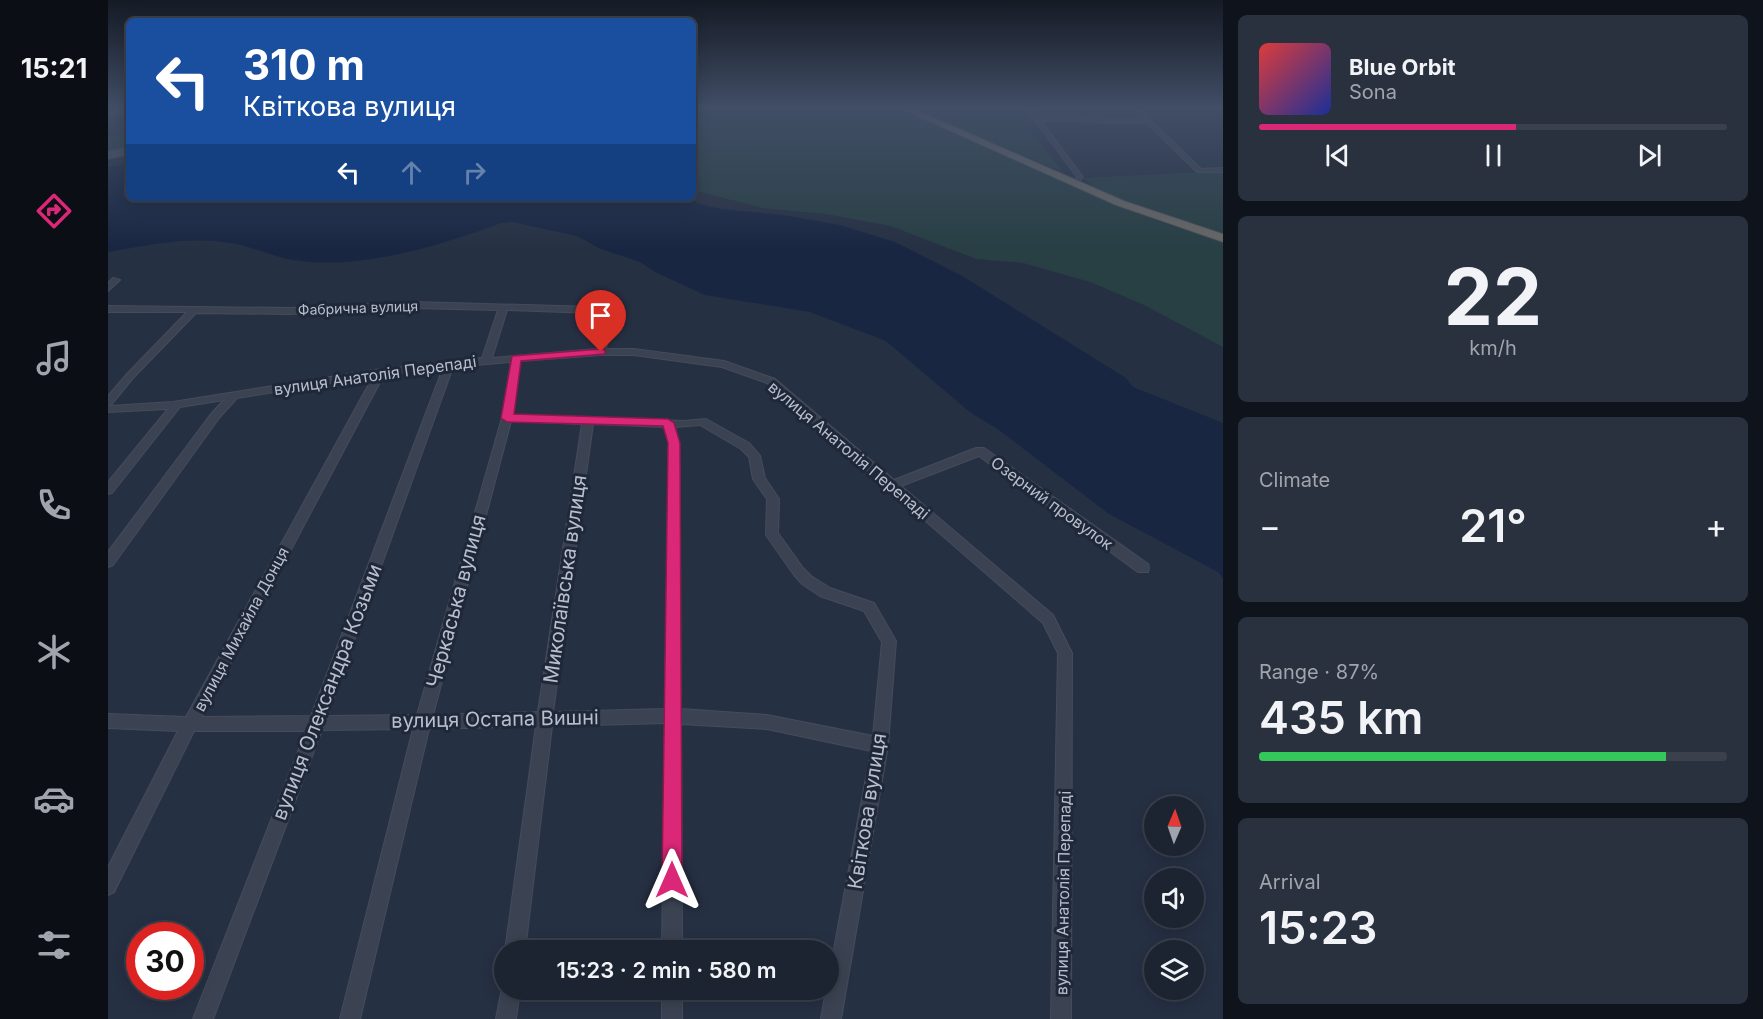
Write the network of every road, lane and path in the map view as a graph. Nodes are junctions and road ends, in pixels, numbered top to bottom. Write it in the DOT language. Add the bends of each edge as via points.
graph roads {
  1 [pos="1008,155"];
  2 [pos="1063,155"];
  3 [pos="1183,155"];
  4 [pos="1223,170"];
  5 [pos="1075,184"];
  6 [pos="1223,238"];
  7 [pos="116,280"];
  8 [pos="108,288"];
  9 [pos="502,308"];
  10 [pos="108,309"];
  11 [pos="194,310"];
  12 [pos="601,352"];
  13 [pos="516,358"];
  14 [pos="487,359"];
  15 [pos="449,364"];
  16 [pos="374,373"];
  17 [pos="234,395"];
  18 [pos="108,403"];
  19 [pos="176,405"];
  20 [pos="108,409"];
  21 [pos="507,418"];
  22 [pos="588,422"];
  23 [pos="668,423"];
  24 [pos="892,485"];
  25 [pos="108,490"];
  26 [pos="108,562"];
  27 [pos="1143,568"];
  28 [pos="672,716"];
  29 [pos="545,717"];
  30 [pos="108,722"];
  31 [pos="317,722"];
  32 [pos="423,722"];
  33 [pos="190,724"];
  34 [pos="880,745"];
  35 [pos="108,886"];
  36 [pos="516,940"];
  37 [pos="672,940"];
  38 [pos="509,1000"];
  39 [pos="672,1000"];
  40 [pos="203,1019"];
  41 [pos="350,1019"];
  42 [pos="506,1019"];
  43 [pos="672,1019"];
  44 [pos="831,1019"];
  45 [pos="1061,1019"];
  1 -- 5 [label="highway"];
  2 -- 5 [label="street" via="1080,177"];
  3 -- 4 [label="street" via="1199,171"];
  5 -- 6 [label="highway"];
  7 -- 8 [label="street"];
  9 -- 11 [label="street, Фабрична вулиця" via="413,305 301,311"];
  9 -- 12 [label="street, Фабрична вулиця" via="608,313"];
  9 -- 14 [label="street"];
  10 -- 11 [label="street, Фабрична вулиця"];
  11 -- 18 [label="street"];
  12 -- 13 [label="street, вулиця Анатолія Перепаді"];
  12 -- 24 [label="street, вулиця Анатолія Перепаді" via="634,352 724,364 771,381"];
  13 -- 14 [label="street, вулиця Анатолія Перепаді"];
  13 -- 21 [label="street, Черкаська вулиця"];
  14 -- 15 [label="street, вулиця Анатолія Перепаді"];
  15 -- 16 [label="street, вулиця Анатолія Перепаді"];
  15 -- 31 [label="street, вулиця Олександра Козьми"];
  16 -- 17 [label="street, вулиця Анатолія Перепаді"];
  16 -- 33 [label="street, вулиця Михайла Донця" via="374,384"];
  17 -- 19 [label="street, вулиця Анатолія Перепаді"];
  17 -- 26 [label="street"];
  19 -- 20 [label="street, вулиця Анатолія Перепаді"];
  19 -- 25 [label="street"];
  21 -- 22 [label="street"];
  21 -- 32 [label="street, Черкаська вулиця"];
  22 -- 23 [label="street"];
  22 -- 29 [label="street, Миколаївська вулиця"];
  23 -- 28 [label="street" via="674,443"];
  23 -- 34 [label="street, Квіткова вулиця" via="702,421 745,446 754,456 759,479 773,499 772,535 784,546 791,561 810,585 829,596 869,607 889,641"];
  24 -- 27 [label="street, Озерний провулок" via="980,451"];
  24 -- 45 [label="street, вулиця Анатолія Перепаді" via="1048,619 1065,653"];
  28 -- 29 [label="street, вулиця Остапа Вишні"];
  28 -- 34 [label="street, вулиця Остапа Вишні" via="766,722"];
  28 -- 37 [label="street"];
  29 -- 32 [label="street, вулиця Остапа Вишні"];
  29 -- 36 [label="street, Миколаївська вулиця"];
  30 -- 33 [label="street, вулиця Остапа Вишні"];
  31 -- 32 [label="street, вулиця Остапа Вишні"];
  31 -- 33 [label="street, вулиця Остапа Вишні"];
  31 -- 40 [label="street, вулиця Олександра Козьми"];
  32 -- 41 [label="street, Черкаська вулиця"];
  33 -- 35 [label="street, вулиця Михайла Донця"];
  34 -- 44 [label="street, Квіткова вулиця"];
  38 -- 42 [label="street"];
  39 -- 43 [label="street"];
}
